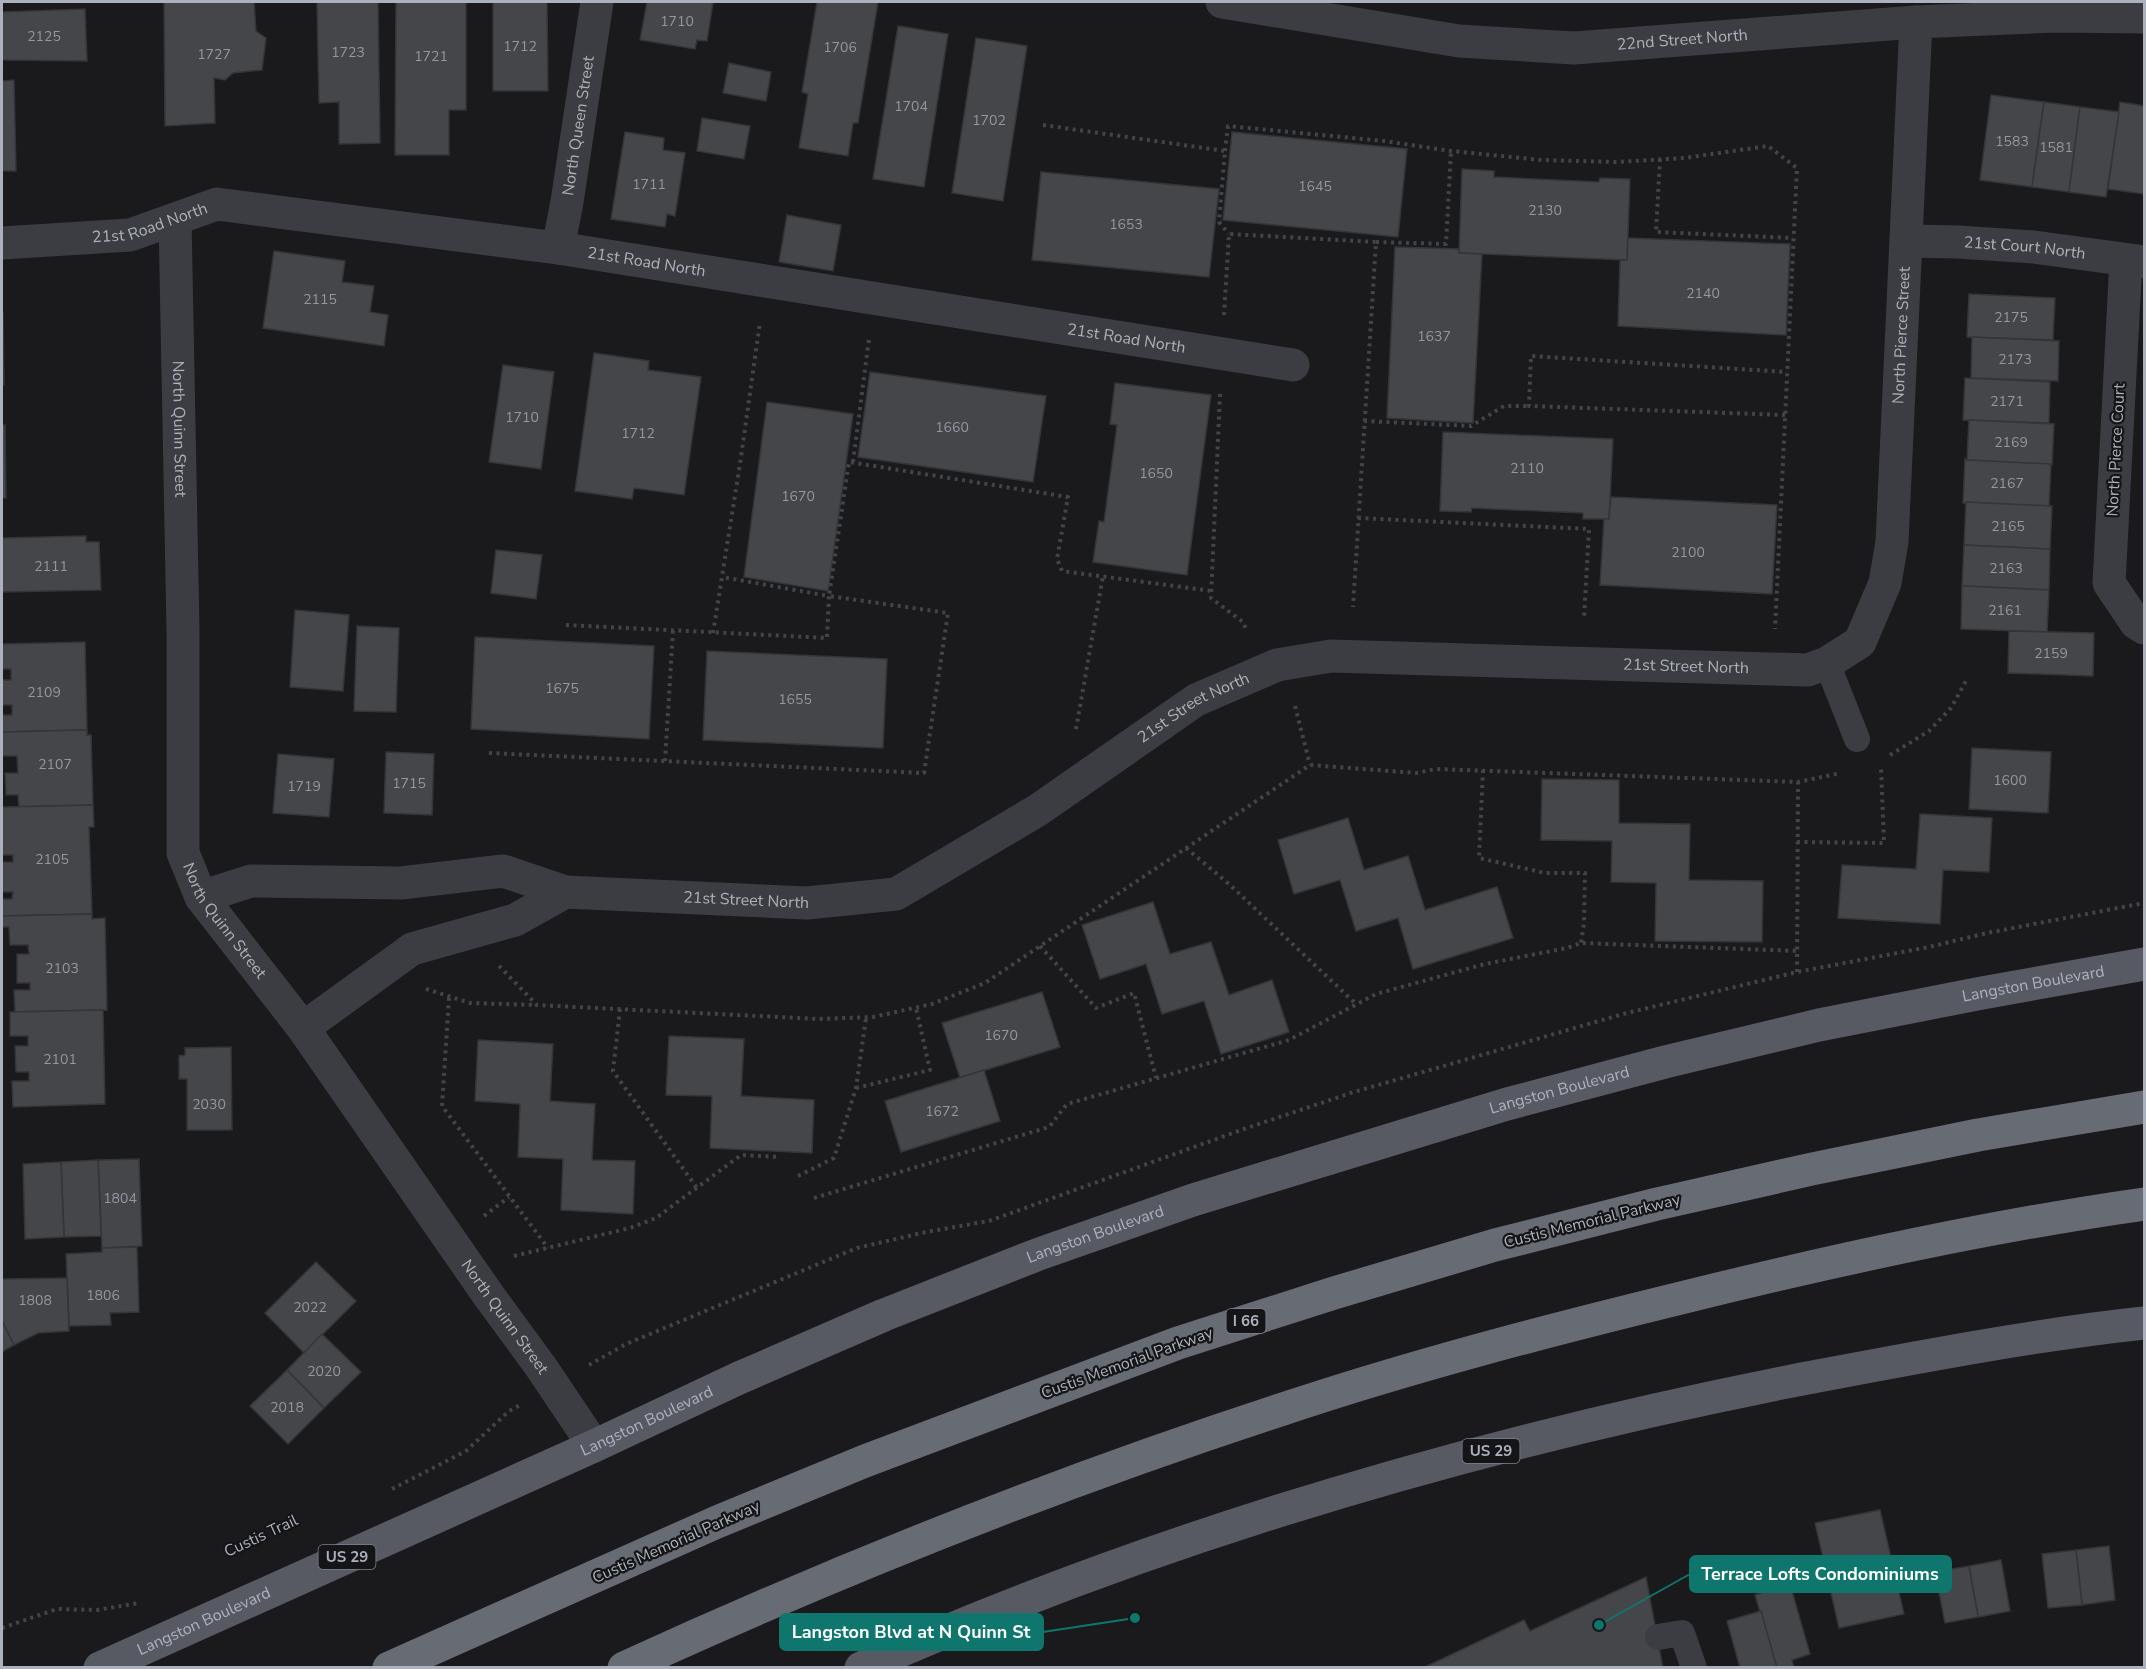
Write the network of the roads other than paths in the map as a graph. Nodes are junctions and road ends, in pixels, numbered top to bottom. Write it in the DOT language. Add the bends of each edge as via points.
graph roads {
  1 [pos="597,2"];
  2 [pos="1222,2"];
  3 [pos="2145,17"];
  4 [pos="1916,22"];
  5 [pos="175,219"];
  6 [pos="1907,241"];
  7 [pos="2,243"];
  8 [pos="558,248"];
  9 [pos="2135,261"];
  10 [pos="1293,365"];
  11 [pos="2145,628"];
  12 [pos="1860,642"];
  13 [pos="1827,663"];
  14 [pos="1857,739"];
  15 [pos="565,892"];
  16 [pos="201,897"];
  17 [pos="2145,964"];
  18 [pos="303,1028"];
  19 [pos="2145,1107"];
  20 [pos="2145,1204"];
  21 [pos="2145,1323"];
  22 [pos="594,1446"];
  23 [pos="1658,1638"];
  24 [pos="100,1668"];
  25 [pos="389,1668"];
  26 [pos="624,1668"];
  27 [pos="861,1668"];
  28 [pos="1694,1668"];
  1 -- 8 [label="street, North Queen Street"];
  2 -- 4 [label="street, 22nd Street North" via="1460,41 1574,48"];
  3 -- 4 [label="street, 22nd Street North"];
  4 -- 6 [label="street, North Pierce Street"];
  5 -- 7 [label="street, 21st Road North" via="130,235"];
  5 -- 8 [label="street, 21st Road North" via="217,204"];
  5 -- 16 [label="street, North Quinn Street" via="183,853"];
  6 -- 9 [label="street, 21st Court North" via="2034,247"];
  6 -- 12 [label="street, North Pierce Street" via="1892,542 1886,583"];
  8 -- 10 [label="street, 21st Road North"];
  9 -- 11 [label="street, North Pierce Court" via="2109,583 2136,623"];
  12 -- 13 [label="street, 21st Street North"];
  13 -- 14 [label="lane"];
  13 -- 15 [label="street, 21st Street North" via="1808,670 1331,656 1278,665 1196,700 1038,810 896,894 807,903"];
  15 -- 16 [label="street, 21st Street North" via="503,871 401,883 251,881"];
  15 -- 18 [label="street" via="515,920 412,949"];
  16 -- 18 [label="street, North Quinn Street"];
  17 -- 22 [label="main road, Langston Boulevard / US 29" via="1820,1025 1665,1062 1507,1104 1193,1200 1039,1254 884,1315"];
  18 -- 22 [label="street, North Quinn Street"];
  19 -- 25 [label="highway, Custis Memorial Parkway / I 66" via="1978,1135 1757,1181 1495,1245 1334,1293 1178,1343 865,1461 717,1522"];
  20 -- 26 [label="highway" via="1911,1244 1584,1322 1417,1368 1270,1413 964,1523 816,1582"];
  21 -- 27 [label="main road, US 29" via="1770,1386 1631,1416 1398,1475 1291,1507 1059,1587"];
  22 -- 24 [label="main road, Langston Boulevard / US 29"];
  23 -- 28 [label="lane" via="1682,1633"];
}
